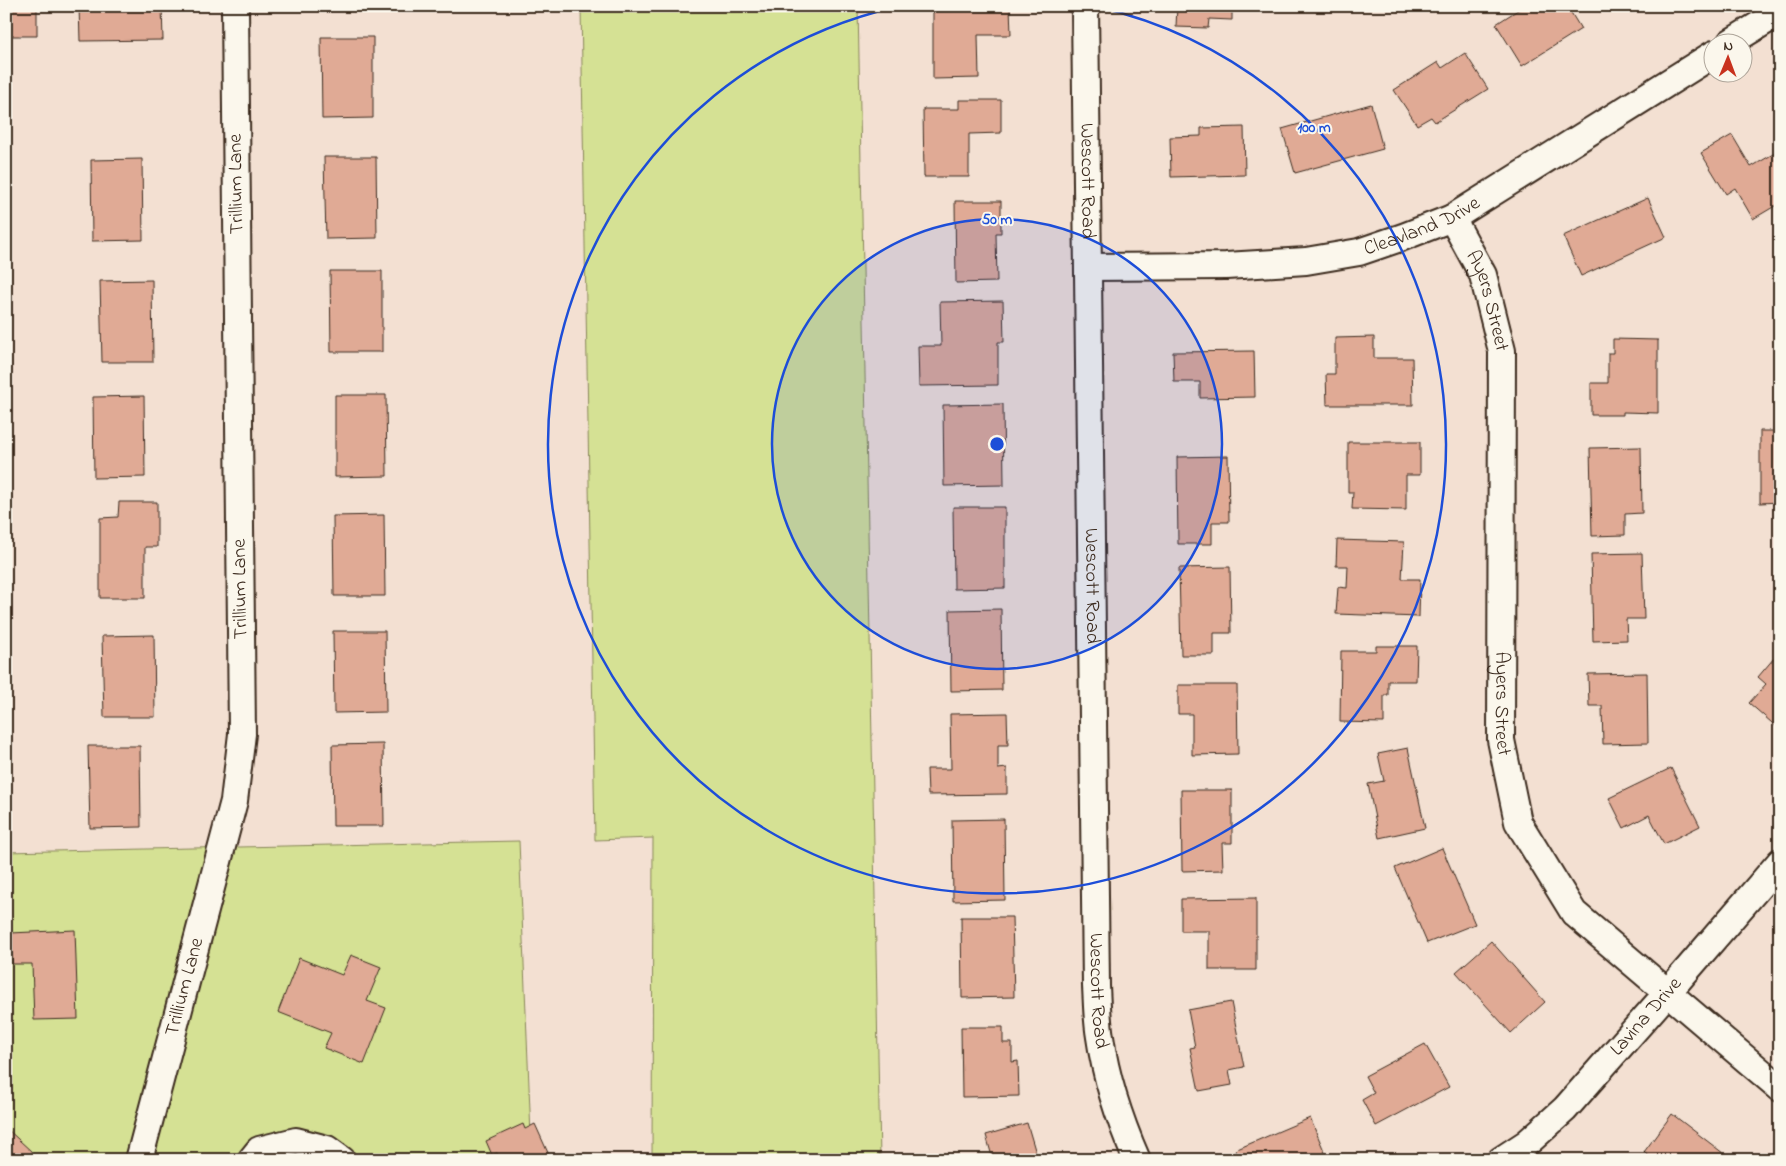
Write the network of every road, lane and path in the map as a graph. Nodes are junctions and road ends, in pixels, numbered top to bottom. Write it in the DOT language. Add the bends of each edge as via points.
graph roads {
  1 [pos="235,6"];
  2 [pos="1085,6"];
  3 [pos="1780,12"];
  4 [pos="1747,32"];
  5 [pos="1704,60"];
  6 [pos="1452,218"];
  7 [pos="1088,267"];
  8 [pos="1780,862"];
  9 [pos="1668,992"];
  10 [pos="1780,1088"];
  11 [pos="139,1160"];
  12 [pos="251,1160"];
  13 [pos="342,1160"];
  14 [pos="1138,1160"];
  15 [pos="1501,1160"];
  1 -- 11 [label="street, Trillium Lane" via="242,734 234,801"];
  2 -- 7 [label="street, Wescott Road"];
  3 -- 4 [label="street"];
  5 -- 6 [label="street, Cleavland Drive"];
  6 -- 7 [label="street, Cleavland Drive" via="1359,252 1306,261 1226,266"];
  6 -- 9 [label="street, Ayers Street" via="1482,275 1502,351 1501,740 1518,822 1574,913"];
  7 -- 14 [label="street, Wescott Road" via="1096,986 1100,1036 1109,1083 1123,1128"];
  8 -- 9 [label="street, Lavina Drive"];
  9 -- 10 [label="street, Ayers Street"];
  9 -- 15 [label="street, Lavina Drive" via="1565,1109 1527,1143"];
  12 -- 13 [label="street" via="259,1150 296,1141 327,1149"];
}
